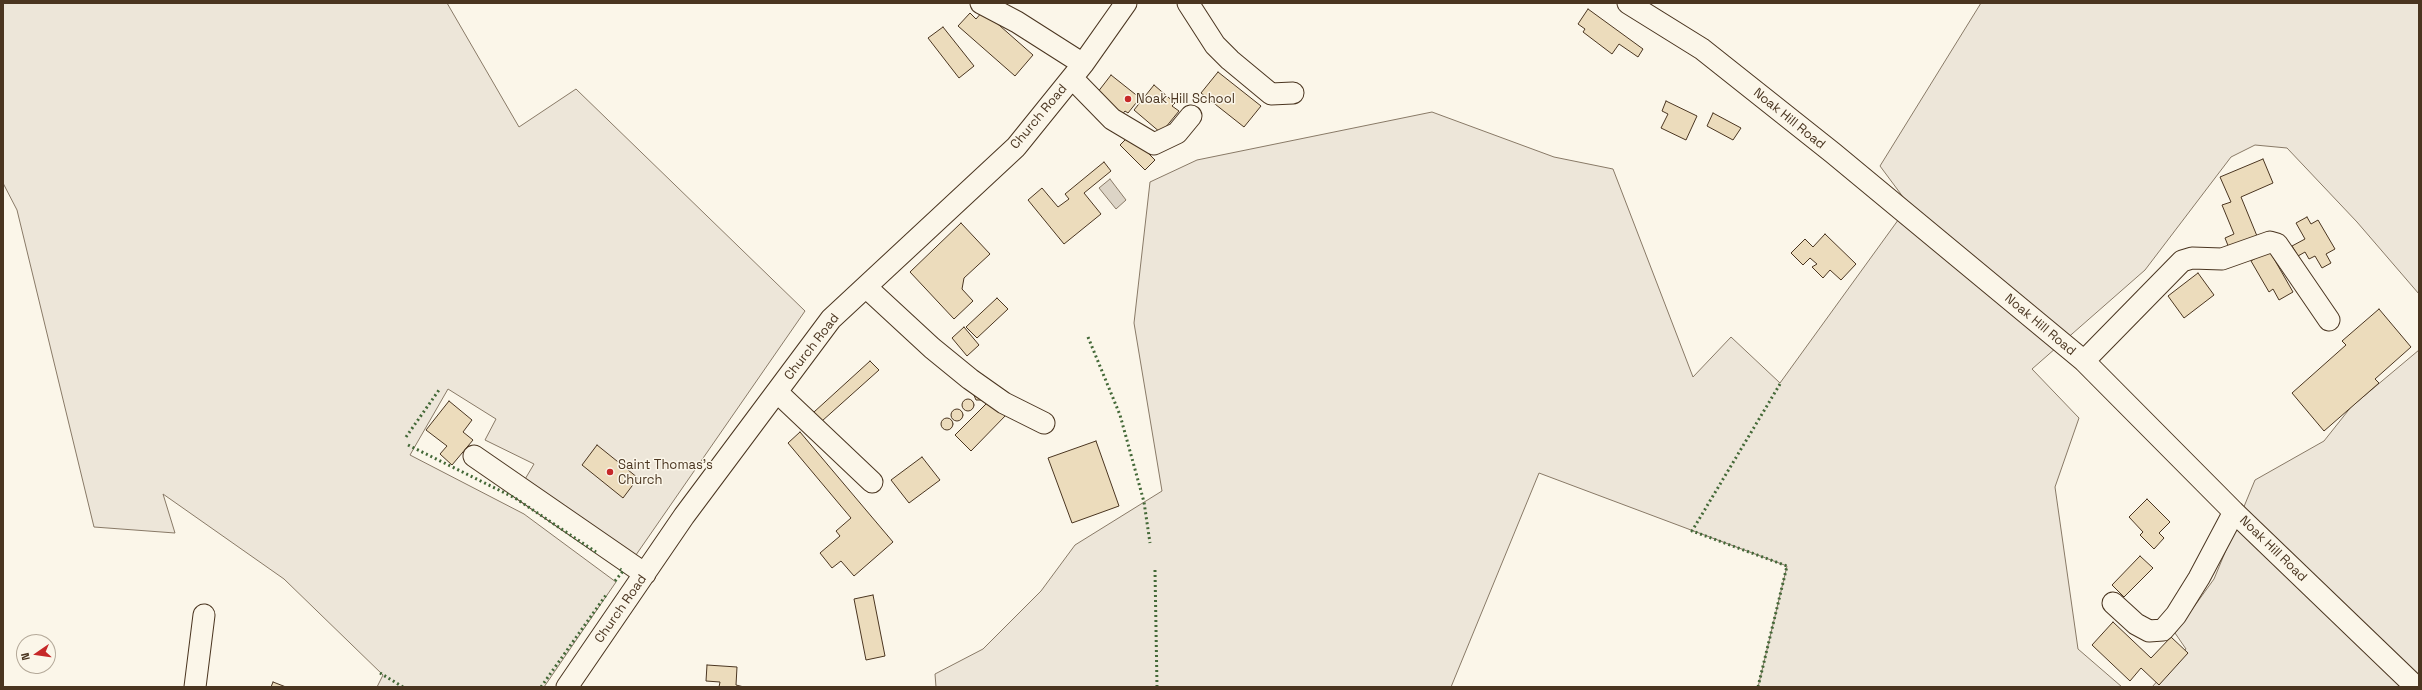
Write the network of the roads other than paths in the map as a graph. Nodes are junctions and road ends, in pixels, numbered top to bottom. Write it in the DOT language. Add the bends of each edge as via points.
graph roads {
  1 [pos="981,3"];
  2 [pos="1126,3"];
  3 [pos="1188,3"];
  4 [pos="1628,3"];
  5 [pos="1078,71"];
  6 [pos="1293,93"];
  7 [pos="1190,116"];
  8 [pos="866,287"];
  9 [pos="2329,320"];
  10 [pos="2084,361"];
  11 [pos="777,392"];
  12 [pos="1044,423"];
  13 [pos="474,456"];
  14 [pos="872,482"];
  15 [pos="2234,512"];
  16 [pos="645,574"];
  17 [pos="2113,603"];
  18 [pos="204,615"];
  19 [pos="196,687"];
  20 [pos="567,687"];
  21 [pos="2416,687"];
  1 -- 5 [label="street" via="1017,22"];
  2 -- 5 [label="street, Church Road"];
  3 -- 6 [label="street" via="1215,45 1230,60 1271,94"];
  4 -- 10 [label="street, Noak Hill Road" via="1702,50 1833,154"];
  5 -- 7 [label="street" via="1112,119 1154,144 1177,133"];
  5 -- 8 [label="street, Church Road" via="1016,147"];
  8 -- 11 [label="street, Church Road" via="831,320"];
  8 -- 12 [label="street" via="970,379 1004,403"];
  9 -- 10 [label="street" via="2277,244 2270,242 2222,259 2192,258 2182,261"];
  10 -- 15 [label="street, Noak Hill Road"];
  11 -- 14 [label="street"];
  11 -- 16 [label="street, Church Road" via="684,516"];
  13 -- 16 [label="street"];
  15 -- 17 [label="street" via="2199,578 2176,615 2163,630 2149,631 2136,624"];
  15 -- 21 [label="street, Noak Hill Road"];
  16 -- 20 [label="street, Church Road"];
  18 -- 19 [label="street"];
}
